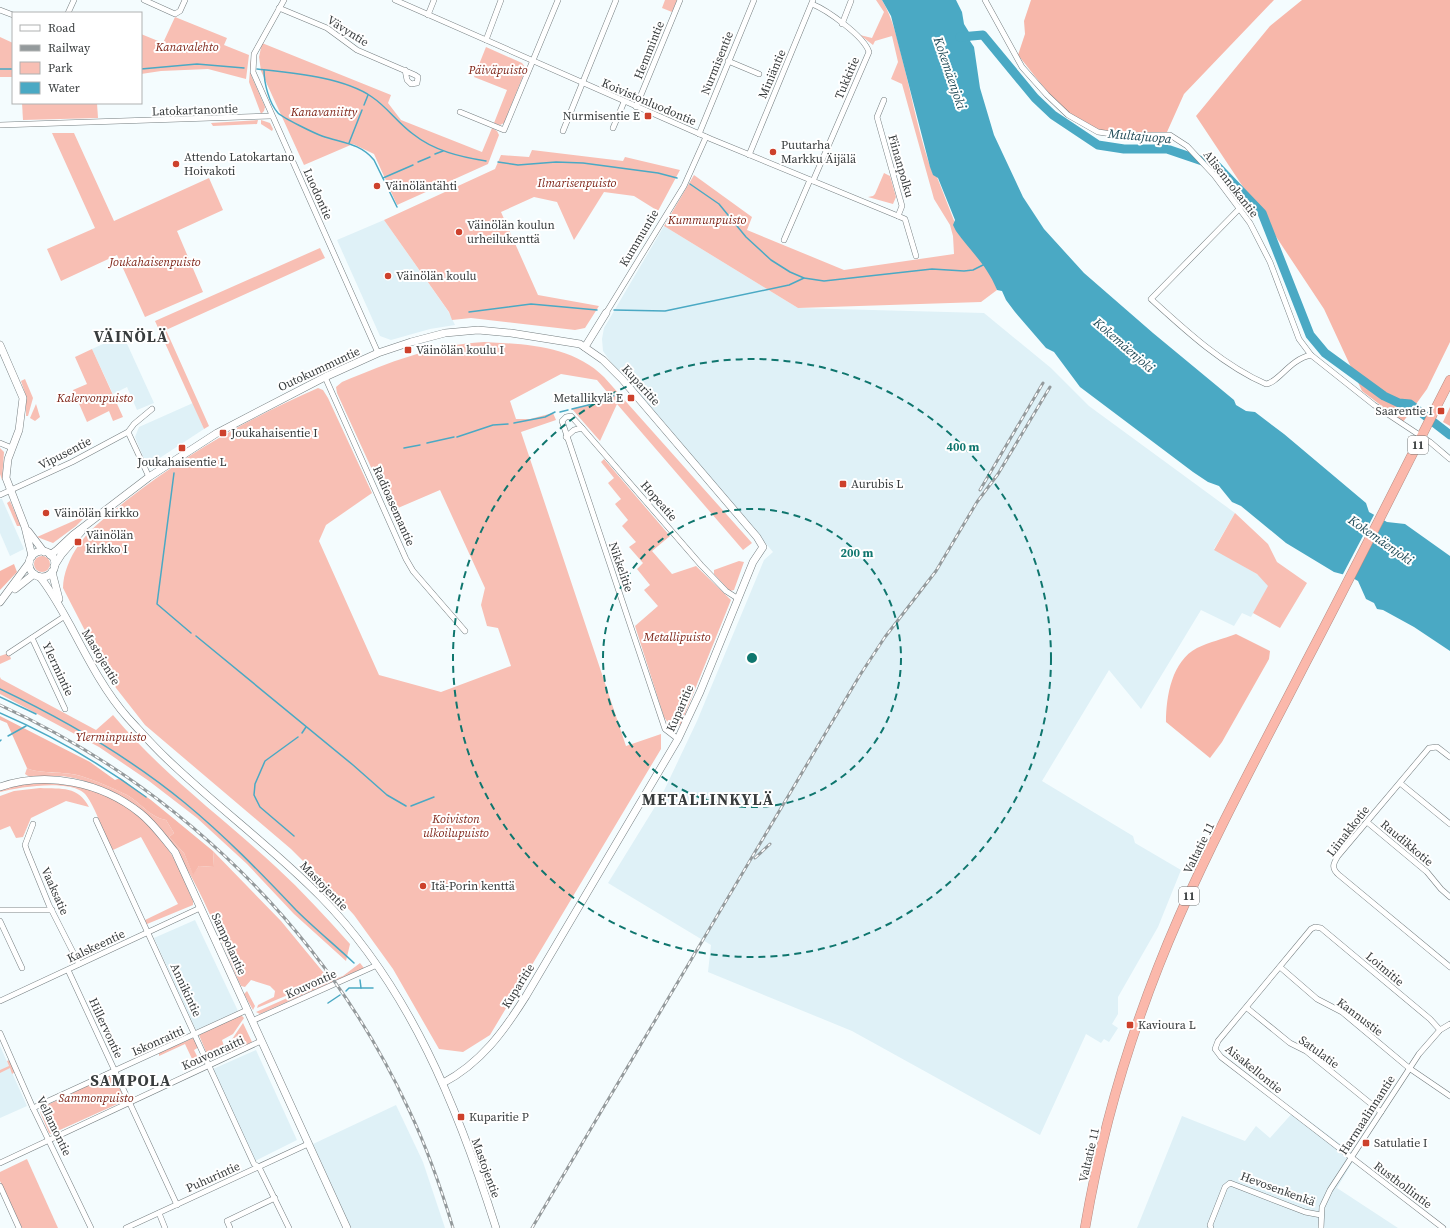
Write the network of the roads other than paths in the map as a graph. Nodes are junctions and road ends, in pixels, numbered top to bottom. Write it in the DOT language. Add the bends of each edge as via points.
graph roads {
  1 [pos="74,0"];
  2 [pos="144,0"];
  3 [pos="185,0"];
  4 [pos="284,0"];
  5 [pos="396,0"];
  6 [pos="434,0"];
  7 [pos="501,0"];
  8 [pos="558,0"];
  9 [pos="616,0"];
  10 [pos="680,0"];
  11 [pos="754,0"];
  12 [pos="985,0"];
  13 [pos="851,1"];
  14 [pos="812,2"];
  15 [pos="279,8"];
  16 [pos="0,10"];
  17 [pos="68,12"];
  18 [pos="12,15"];
  19 [pos="428,15"];
  20 [pos="842,24"];
  21 [pos="486,40"];
  22 [pos="728,61"];
  23 [pos="533,62"];
  24 [pos="406,70"];
  25 [pos="759,74"];
  26 [pos="582,84"];
  27 [pos="884,100"];
  28 [pos="624,102"];
  29 [pos="636,107"];
  30 [pos="460,112"];
  31 [pos="271,116"];
  32 [pos="0,125"];
  33 [pos="613,128"];
  34 [pos="563,131"];
  35 [pos="699,134"];
  36 [pos="706,137"];
  37 [pos="749,155"];
  38 [pos="812,181"];
  39 [pos="1240,208"];
  40 [pos="898,216"];
  41 [pos="784,240"];
  42 [pos="916,256"];
  43 [pos="606,313"];
  44 [pos="0,345"];
  45 [pos="585,347"];
  46 [pos="378,353"];
  47 [pos="1310,355"];
  48 [pos="325,377"];
  49 [pos="1450,380"];
  50 [pos="152,409"];
  51 [pos="582,428"];
  52 [pos="128,432"];
  53 [pos="566,437"];
  54 [pos="1422,437"];
  55 [pos="0,443"];
  56 [pos="12,448"];
  57 [pos="1450,459"];
  58 [pos="149,476"];
  59 [pos="10,493"];
  60 [pos="0,495"];
  61 [pos="92,520"];
  62 [pos="26,527"];
  63 [pos="47,553"];
  64 [pos="31,560"];
  65 [pos="53,570"];
  66 [pos="37,576"];
  67 [pos="737,598"];
  68 [pos="0,602"];
  69 [pos="64,614"];
  70 [pos="465,631"];
  71 [pos="32,638"];
  72 [pos="8,653"];
  73 [pos="65,709"];
  74 [pos="678,739"];
  75 [pos="1450,758"];
  76 [pos="1400,783"];
  77 [pos="0,787"];
  78 [pos="96,820"];
  79 [pos="1367,822"];
  80 [pos="33,824"];
  81 [pos="1450,824"];
  82 [pos="1450,897"];
  83 [pos="200,908"];
  84 [pos="0,910"];
  85 [pos="52,910"];
  86 [pos="0,922"];
  87 [pos="1315,927"];
  88 [pos="148,932"];
  89 [pos="79,964"];
  90 [pos="377,965"];
  91 [pos="1280,967"];
  92 [pos="1450,967"];
  93 [pos="22,968"];
  94 [pos="68,970"];
  95 [pos="0,1001"];
  96 [pos="1247,1008"];
  97 [pos="247,1010"];
  98 [pos="252,1021"];
  99 [pos="1450,1024"];
  100 [pos="1440,1030"];
  101 [pos="0,1032"];
  102 [pos="196,1035"];
  103 [pos="261,1041"];
  104 [pos="209,1066"];
  105 [pos="1409,1068"];
  106 [pos="115,1071"];
  107 [pos="443,1083"];
  108 [pos="1450,1096"];
  109 [pos="130,1102"];
  110 [pos="33,1108"];
  111 [pos="1381,1112"];
  112 [pos="49,1139"];
  113 [pos="308,1144"];
  114 [pos="1351,1157"];
  115 [pos="0,1163"];
  116 [pos="259,1167"];
  117 [pos="0,1186"];
  118 [pos="275,1198"];
  119 [pos="177,1205"];
  120 [pos="159,1213"];
  121 [pos="1321,1215"];
  122 [pos="19,1228"];
  123 [pos="91,1228"];
  124 [pos="126,1228"];
  125 [pos="166,1228"];
  126 [pos="230,1228"];
  127 [pos="289,1228"];
  128 [pos="347,1228"];
  129 [pos="496,1228"];
  130 [pos="1085,1228"];
  131 [pos="1211,1228"];
  132 [pos="1321,1228"];
  133 [pos="1443,1228"];
  1 -- 17 [label="street"];
  2 -- 3 [label="street" via="175,14 180,11"];
  4 -- 15 [label="street, Luodontie"];
  5 -- 19 [label="street, Koivistonluodontie"];
  6 -- 19 [label="street"];
  7 -- 21 [label="street"];
  8 -- 23 [label="street"];
  9 -- 26 [label="street"];
  10 -- 29 [label="street, Hemmintie"];
  11 -- 22 [label="street, Nurmisentie"];
  12 -- 39 [label="street, Alisennokantie" via="1022,67 1068,115 1098,132 1119,135 1163,134 1178,139 1214,175"];
  13 -- 20 [label="street"];
  14 -- 20 [label="street, Tukkitie"];
  14 -- 37 [label="street, Miniäntie"];
  15 -- 24 [label="street, Vävyntie" via="327,28 357,50"];
  15 -- 31 [label="street, Luodontie" via="257,48 253,62 256,80"];
  16 -- 18 [label="street"];
  19 -- 21 [label="street, Koivistonluodontie"];
  20 -- 38 [label="street, Tukkitie" via="867,45 869,52"];
  21 -- 23 [label="street, Koivistonluodontie"];
  22 -- 25 [label="street"];
  22 -- 35 [label="street, Nurmisentie"];
  23 -- 26 [label="street, Koivistonluodontie"];
  23 -- 30 [label="street" via="504,130"];
  26 -- 28 [label="street, Koivistonluodontie"];
  26 -- 34 [label="street"];
  27 -- 40 [label="street, Fiinanpolku" via="877,117 902,206"];
  28 -- 29 [label="street, Koivistonluodontie"];
  28 -- 33 [label="street"];
  29 -- 35 [label="street, Koivistonluodontie"];
  31 -- 32 [label="street, Latokartanontie"];
  31 -- 46 [label="street, Luodontie"];
  35 -- 36 [label="street, Koivistonluodontie"];
  36 -- 37 [label="street, Koivistonluodontie"];
  36 -- 43 [label="street, Kummuntie" via="684,186"];
  37 -- 38 [label="street, Koivistonluodontie"];
  38 -- 40 [label="street, Koivistonluodontie"];
  38 -- 41 [label="street, Tukkitie"];
  39 -- 47 [label="street, Alisennokantie" via="1270,262 1300,339"];
  39 -- 47 [label="street" via="1151,299 1227,361 1266,384 1276,379 1294,362"];
  40 -- 42 [label="street, Fiinanpolku" via="905,219"];
  43 -- 45 [label="street, Kummuntie"];
  44 -- 56 [label="street" via="23,398 19,430"];
  45 -- 46 [label="street, Outokummuntie" via="511,333 478,330 440,334"];
  45 -- 67 [label="street, Kuparitie" via="622,379 763,547 753,562"];
  46 -- 48 [label="street, Outokummuntie"];
  47 -- 54 [label="street, Alisennokantie" via="1374,405"];
  48 -- 58 [label="street, Outokummuntie" via="217,433"];
  48 -- 70 [label="street, Radioasemantie" via="406,559 413,571"];
  49 -- 54 [label="highway, 11"];
  50 -- 52 [label="street, Vipusentie"];
  51 -- 53 [label="street" via="574,430"];
  51 -- 53 [label="street, Nikkelitie" via="571,416 566,417 562,421"];
  51 -- 67 [label="street, Hopeatie" via="701,565 726,591"];
  52 -- 58 [label="street"];
  52 -- 59 [label="street, Vipusentie"];
  53 -- 74 [label="street, Nikkelitie" via="665,729"];
  54 -- 57 [label="street, Alisennokantie"];
  54 -- 130 [label="highway, Valtatie 11 / 11" via="1217,837 1179,918 1145,1004 1123,1072"];
  55 -- 56 [label="street"];
  56 -- 59 [label="street" via="6,467"];
  58 -- 61 [label="street, Outokummuntie"];
  59 -- 60 [label="street, Vipusentie"];
  59 -- 62 [label="street"];
  61 -- 63 [label="street, Outokummuntie" via="58,550"];
  61 -- 65 [label="street, Outokummuntie" via="61,555"];
  62 -- 63 [label="street"];
  62 -- 64 [label="street"];
  63 -- 64 [label="street" via="37,553"];
  63 -- 65 [label="street" via="54,560"];
  64 -- 66 [label="street" via="30,569"];
  64 -- 68 [label="street"];
  65 -- 66 [label="street" via="46,576"];
  65 -- 69 [label="street, Mastojentie"];
  66 -- 68 [label="street" via="26,579"];
  66 -- 69 [label="street, Mastojentie"];
  67 -- 74 [label="street, Kuparitie" via="700,692"];
  69 -- 71 [label="street, Ylermintie"];
  69 -- 90 [label="street, Mastojentie" via="94,668 126,715 166,759 275,853 322,898"];
  71 -- 72 [label="street, Ylermintie"];
  71 -- 73 [label="street, Ylermintie"];
  74 -- 107 [label="street, Kuparitie" via="503,1032 484,1053"];
  75 -- 76 [label="street, Liinakkotie" via="1433,746"];
  76 -- 79 [label="street, Liinakkotie"];
  76 -- 81 [label="street"];
  77 -- 83 [label="street, Sampolantie" via="36,780 64,780 90,786 115,797 140,813 171,847"];
  78 -- 88 [label="street, Annikintie"];
  79 -- 82 [label="street, Raudikkotie" via="1427,872"];
  79 -- 92 [label="street, Liinakkotie" via="1335,861 1335,872"];
  80 -- 85 [label="street, Vaaksatie" via="25,844 26,851"];
  83 -- 88 [label="street, Kalskeentie"];
  83 -- 97 [label="street, Sampolantie"];
  84 -- 85 [label="street"];
  85 -- 89 [label="street, Vaaksatie"];
  86 -- 93 [label="street"];
  87 -- 91 [label="street, Aisakellontie"];
  87 -- 100 [label="street, Loimitie" via="1321,928"];
  88 -- 89 [label="street, Kalskeentie"];
  88 -- 102 [label="street, Annikintie"];
  89 -- 94 [label="street, Kalskeentie"];
  90 -- 98 [label="street, Kouvontie"];
  90 -- 107 [label="street, Mastojentie" via="420,1034"];
  91 -- 96 [label="street, Aisakellontie"];
  91 -- 105 [label="street, Kannustie" via="1317,999 1342,1012"];
  94 -- 95 [label="street, Kalskeentie"];
  94 -- 106 [label="street, Hillervontie"];
  96 -- 111 [label="street, Satulatie" via="1290,1043 1306,1051"];
  96 -- 114 [label="street, Aisakellontie" via="1218,1041 1215,1049 1217,1053"];
  97 -- 98 [label="street, Sampolantie"];
  97 -- 102 [label="street, Iskonraitti"];
  98 -- 103 [label="street, Sampolantie"];
  99 -- 100 [label="street, Harmaalinnantie"];
  100 -- 105 [label="street, Harmaalinnantie"];
  101 -- 110 [label="street, Vellamontie"];
  102 -- 104 [label="street, Annikintie"];
  102 -- 106 [label="street, Iskonraitti"];
  103 -- 104 [label="street, Kouvonraitti"];
  103 -- 113 [label="street, Sampolantie"];
  104 -- 109 [label="street, Kouvonraitti"];
  104 -- 116 [label="street, Annikintie" via="254,1164"];
  105 -- 108 [label="street, Kannustie"];
  105 -- 111 [label="street, Harmaalinnantie"];
  106 -- 109 [label="street, Hillervontie"];
  106 -- 110 [label="street, Iskonraitti"];
  107 -- 129 [label="street, Mastojentie"];
  109 -- 112 [label="street, Kouvonraitti"];
  109 -- 119 [label="street, Hillervontie"];
  110 -- 112 [label="street, Vellamontie"];
  111 -- 114 [label="street, Harmaalinnantie"];
  112 -- 115 [label="street, Kouvonraitti"];
  112 -- 123 [label="street, Vellamontie"];
  113 -- 116 [label="street, Puhurintie"];
  113 -- 128 [label="street, Sampolantie"];
  114 -- 121 [label="street, Harmaalinnantie" via="1325,1200"];
  114 -- 133 [label="street, Rusthollintie"];
  116 -- 118 [label="street, Annikintie"];
  116 -- 119 [label="street, Puhurintie"];
  117 -- 122 [label="street"];
  118 -- 126 [label="street" via="227,1221"];
  118 -- 127 [label="street, Annikintie"];
  119 -- 120 [label="street, Puhurintie"];
  120 -- 124 [label="street, Puhurintie"];
  120 -- 125 [label="street"];
  121 -- 131 [label="street, Hevosenkenkä" via="1305,1212 1230,1183 1225,1187"];
  121 -- 132 [label="street, Harmaalinnantie"];
}
